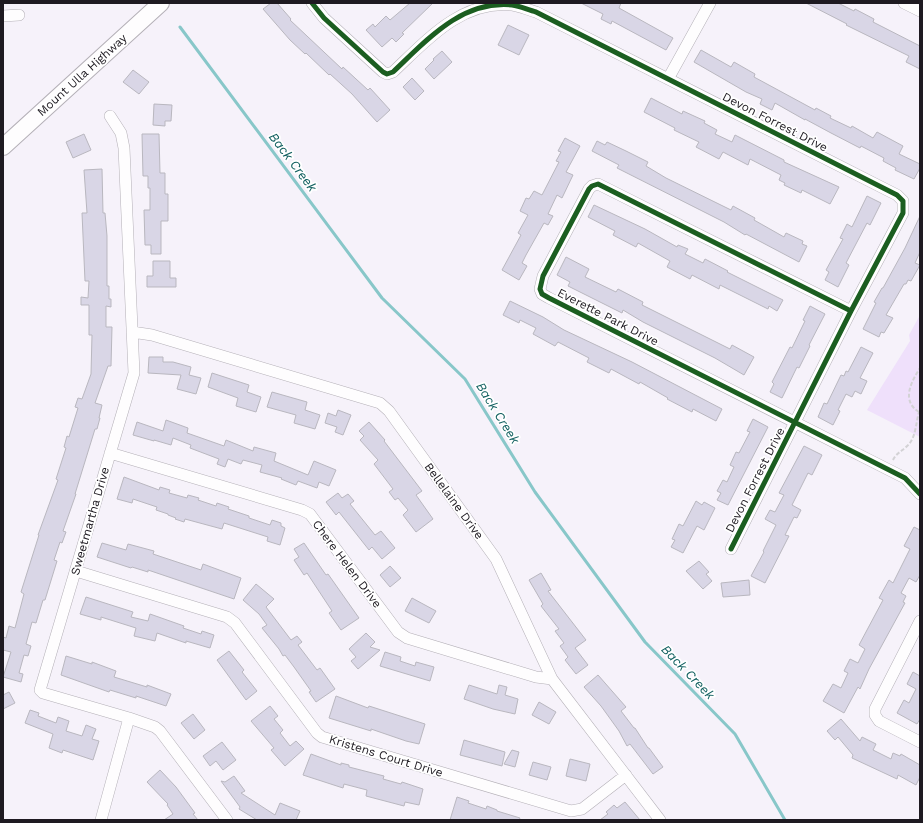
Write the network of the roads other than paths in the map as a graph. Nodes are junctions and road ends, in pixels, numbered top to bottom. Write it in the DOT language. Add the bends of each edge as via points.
graph roads {
  1 [pos="161,3"];
  2 [pos="312,3"];
  3 [pos="710,3"];
  4 [pos="904,3"];
  5 [pos="920,11"];
  6 [pos="19,15"];
  7 [pos="3,16"];
  8 [pos="668,79"];
  9 [pos="110,116"];
  10 [pos="3,147"];
  11 [pos="851,311"];
  12 [pos="132,332"];
  13 [pos="795,423"];
  14 [pos="110,453"];
  15 [pos="920,494"];
  16 [pos="731,550"];
  17 [pos="76,571"];
  18 [pos="920,621"];
  19 [pos="552,679"];
  20 [pos="129,718"];
  21 [pos="920,742"];
  22 [pos="626,775"];
  23 [pos="101,820"];
  24 [pos="227,820"];
  25 [pos="660,820"];
  1 -- 10 [label="main road, Mount Ulla Highway"];
  2 -- 8 [label="street, Devon Forrest Drive" via="324,18 387,74 394,72 448,21 474,8 492,4 512,5 536,12"];
  3 -- 8 [label="street"];
  4 -- 5 [label="street"];
  6 -- 7 [label="street"];
  8 -- 11 [label="street, Devon Forrest Drive" via="897,195 903,201 903,212"];
  9 -- 12 [label="street, Sweetmartha Drive" via="121,133 124,148"];
  11 -- 13 [label="street, Devon Forrest Drive"];
  11 -- 13 [label="street, Everette Park Drive" via="598,184 589,189 543,276 540,289 542,294"];
  12 -- 14 [label="street, Sweetmartha Drive" via="134,373"];
  12 -- 19 [label="street, Bellelaine Drive" via="152,335 380,403 389,411 496,559"];
  13 -- 15 [label="street, Everette Park Drive" via="905,478"];
  13 -- 16 [label="street, Devon Forrest Drive"];
  14 -- 17 [label="street, Sweetmartha Drive"];
  14 -- 19 [label="street, Chere Helen Drive" via="310,514 398,632 407,638 536,677"];
  17 -- 20 [label="street, Sweetmartha Drive" via="40,690"];
  17 -- 22 [label="street, Kristens Court Drive" via="227,617 236,623 322,737 571,811 582,809"];
  18 -- 21 [label="street" via="875,709 875,715 879,721"];
  19 -- 22 [label="street, Bellelaine Drive"];
  20 -- 23 [label="street"];
  20 -- 24 [label="street, Sweetmartha Drive" via="160,730"];
  22 -- 25 [label="street, Bellelaine Drive"];
}
